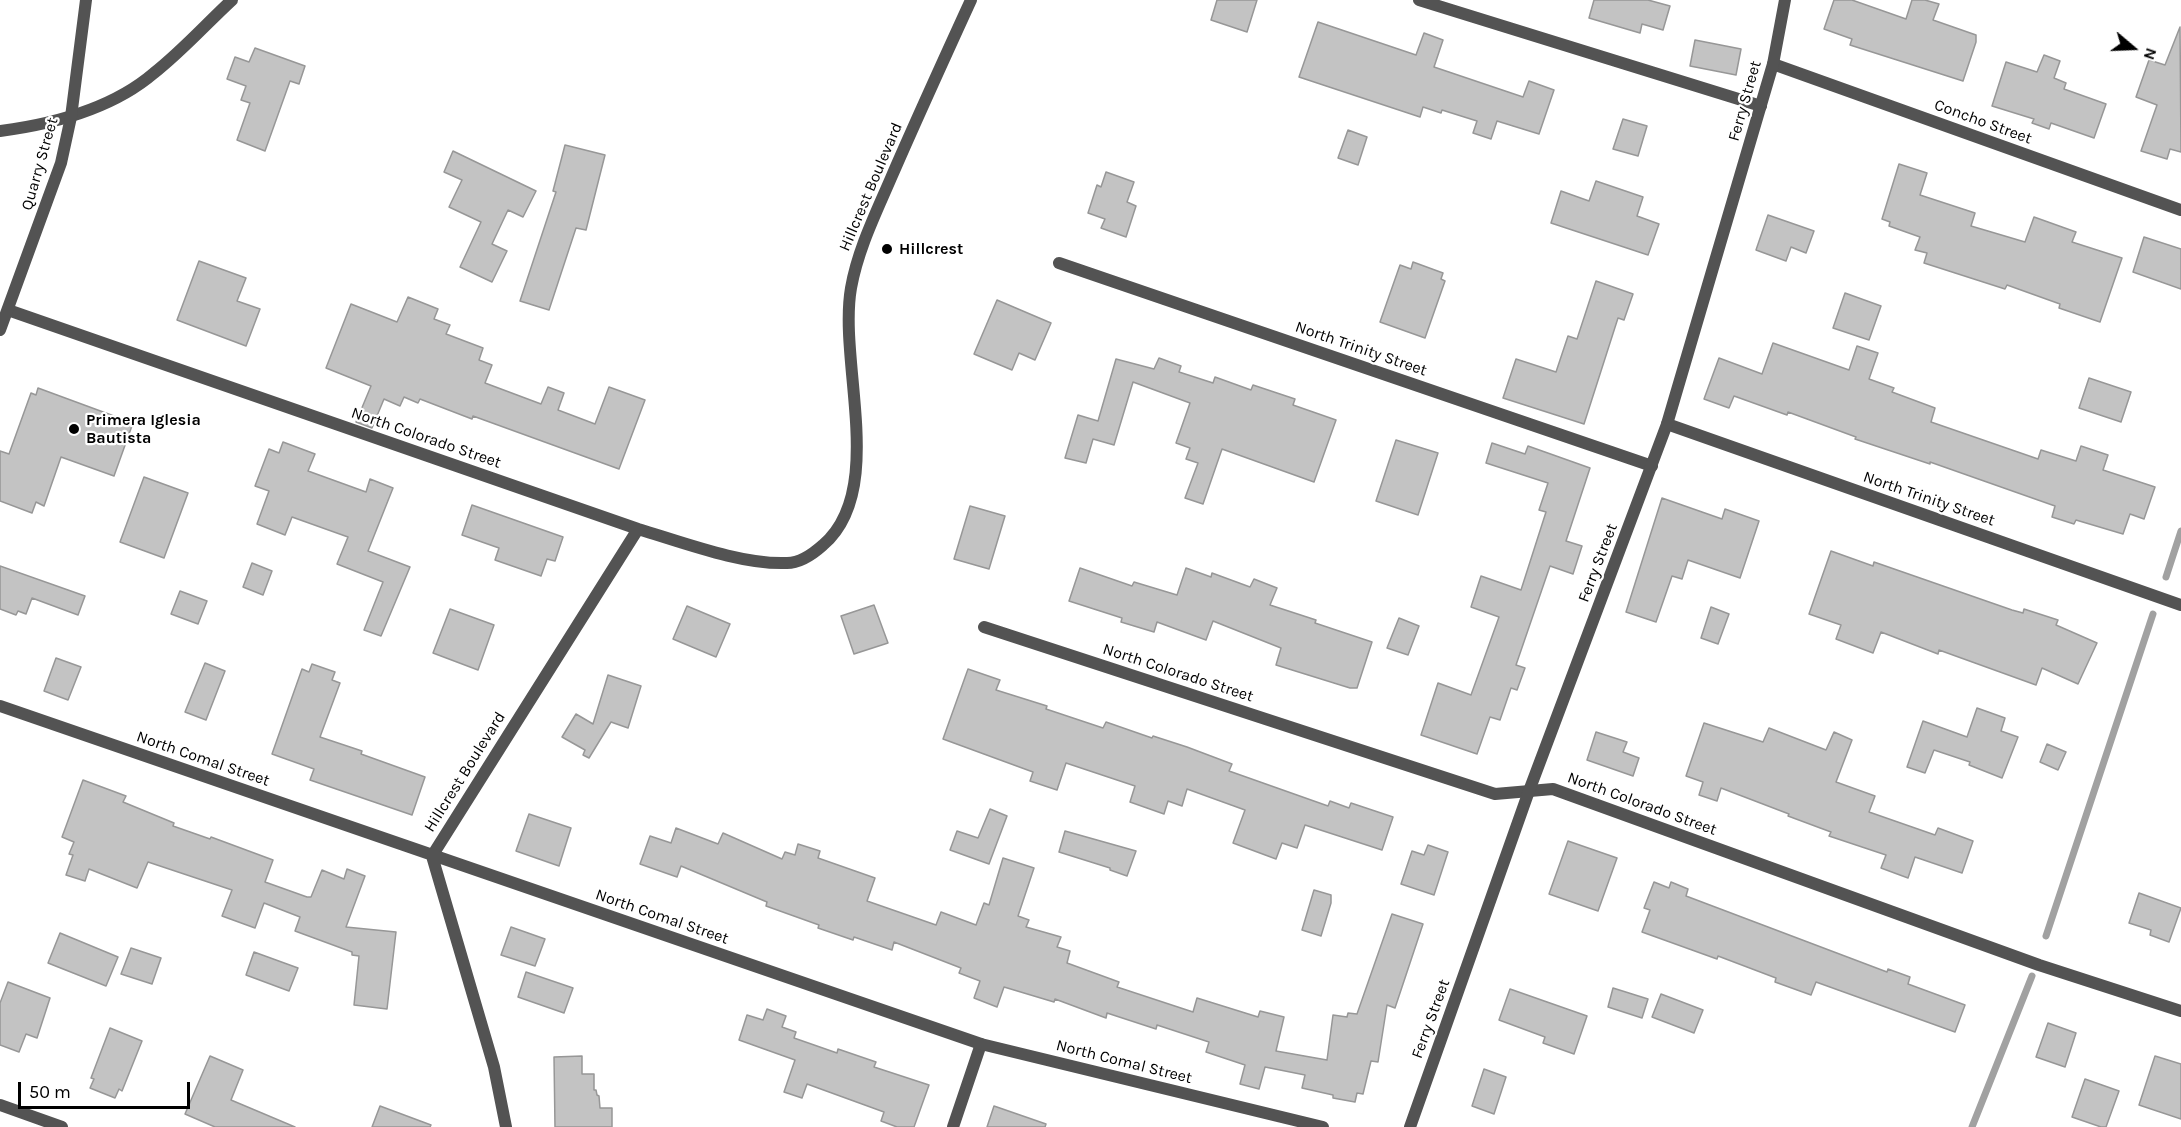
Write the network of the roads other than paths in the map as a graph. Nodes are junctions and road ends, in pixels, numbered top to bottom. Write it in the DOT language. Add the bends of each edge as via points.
graph roads {
  1 [pos="86,0"];
  2 [pos="232,0"];
  3 [pos="971,0"];
  4 [pos="1419,0"];
  5 [pos="1785,0"];
  6 [pos="1773,64"];
  7 [pos="1761,106"];
  8 [pos="71,117"];
  9 [pos="0,131"];
  10 [pos="2181,210"];
  11 [pos="1059,262"];
  12 [pos="8,310"];
  13 [pos="0,330"];
  14 [pos="1667,424"];
  15 [pos="1652,466"];
  16 [pos="638,529"];
  17 [pos="833,537"];
  18 [pos="2181,605"];
  19 [pos="984,627"];
  20 [pos="0,706"];
  21 [pos="1529,791"];
  22 [pos="432,856"];
  23 [pos="2181,1011"];
  24 [pos="981,1044"];
  25 [pos="0,1105"];
  26 [pos="62,1127"];
  27 [pos="506,1127"];
  28 [pos="953,1127"];
  29 [pos="1323,1127"];
  30 [pos="1410,1127"];
  1 -- 8 [label="street, Quarry Street"];
  2 -- 8 [label="street" via="153,74 123,94"];
  3 -- 17 [label="street, Hillcrest Boulevard" via="858,258 849,320 855,487 847,514"];
  4 -- 7 [label="street"];
  5 -- 6 [label="street, Ferry Street"];
  6 -- 7 [label="street, Ferry Street"];
  6 -- 10 [label="street, Concho Street"];
  7 -- 14 [label="street, Ferry Street"];
  8 -- 9 [label="street"];
  8 -- 12 [label="street, Quarry Street" via="61,163"];
  11 -- 15 [label="street, North Trinity Street"];
  12 -- 13 [label="street, Quarry Street"];
  12 -- 16 [label="street, North Colorado Street"];
  14 -- 15 [label="street, Ferry Street"];
  14 -- 18 [label="street, North Trinity Street"];
  15 -- 21 [label="street, Ferry Street"];
  16 -- 17 [label="street, North Colorado Street" via="767,563 790,563 812,555"];
  16 -- 22 [label="street, Hillcrest Boulevard"];
  19 -- 21 [label="street, North Colorado Street" via="1495,794"];
  20 -- 22 [label="street, North Comal Street"];
  21 -- 23 [label="street, North Colorado Street" via="1553,789 2039,965"];
  21 -- 30 [label="street, Ferry Street"];
  22 -- 24 [label="street, North Comal Street"];
  22 -- 27 [label="street, Hillcrest Boulevard" via="494,1067"];
  24 -- 28 [label="street"];
  24 -- 29 [label="street, North Comal Street"];
  25 -- 26 [label="street"];
}
